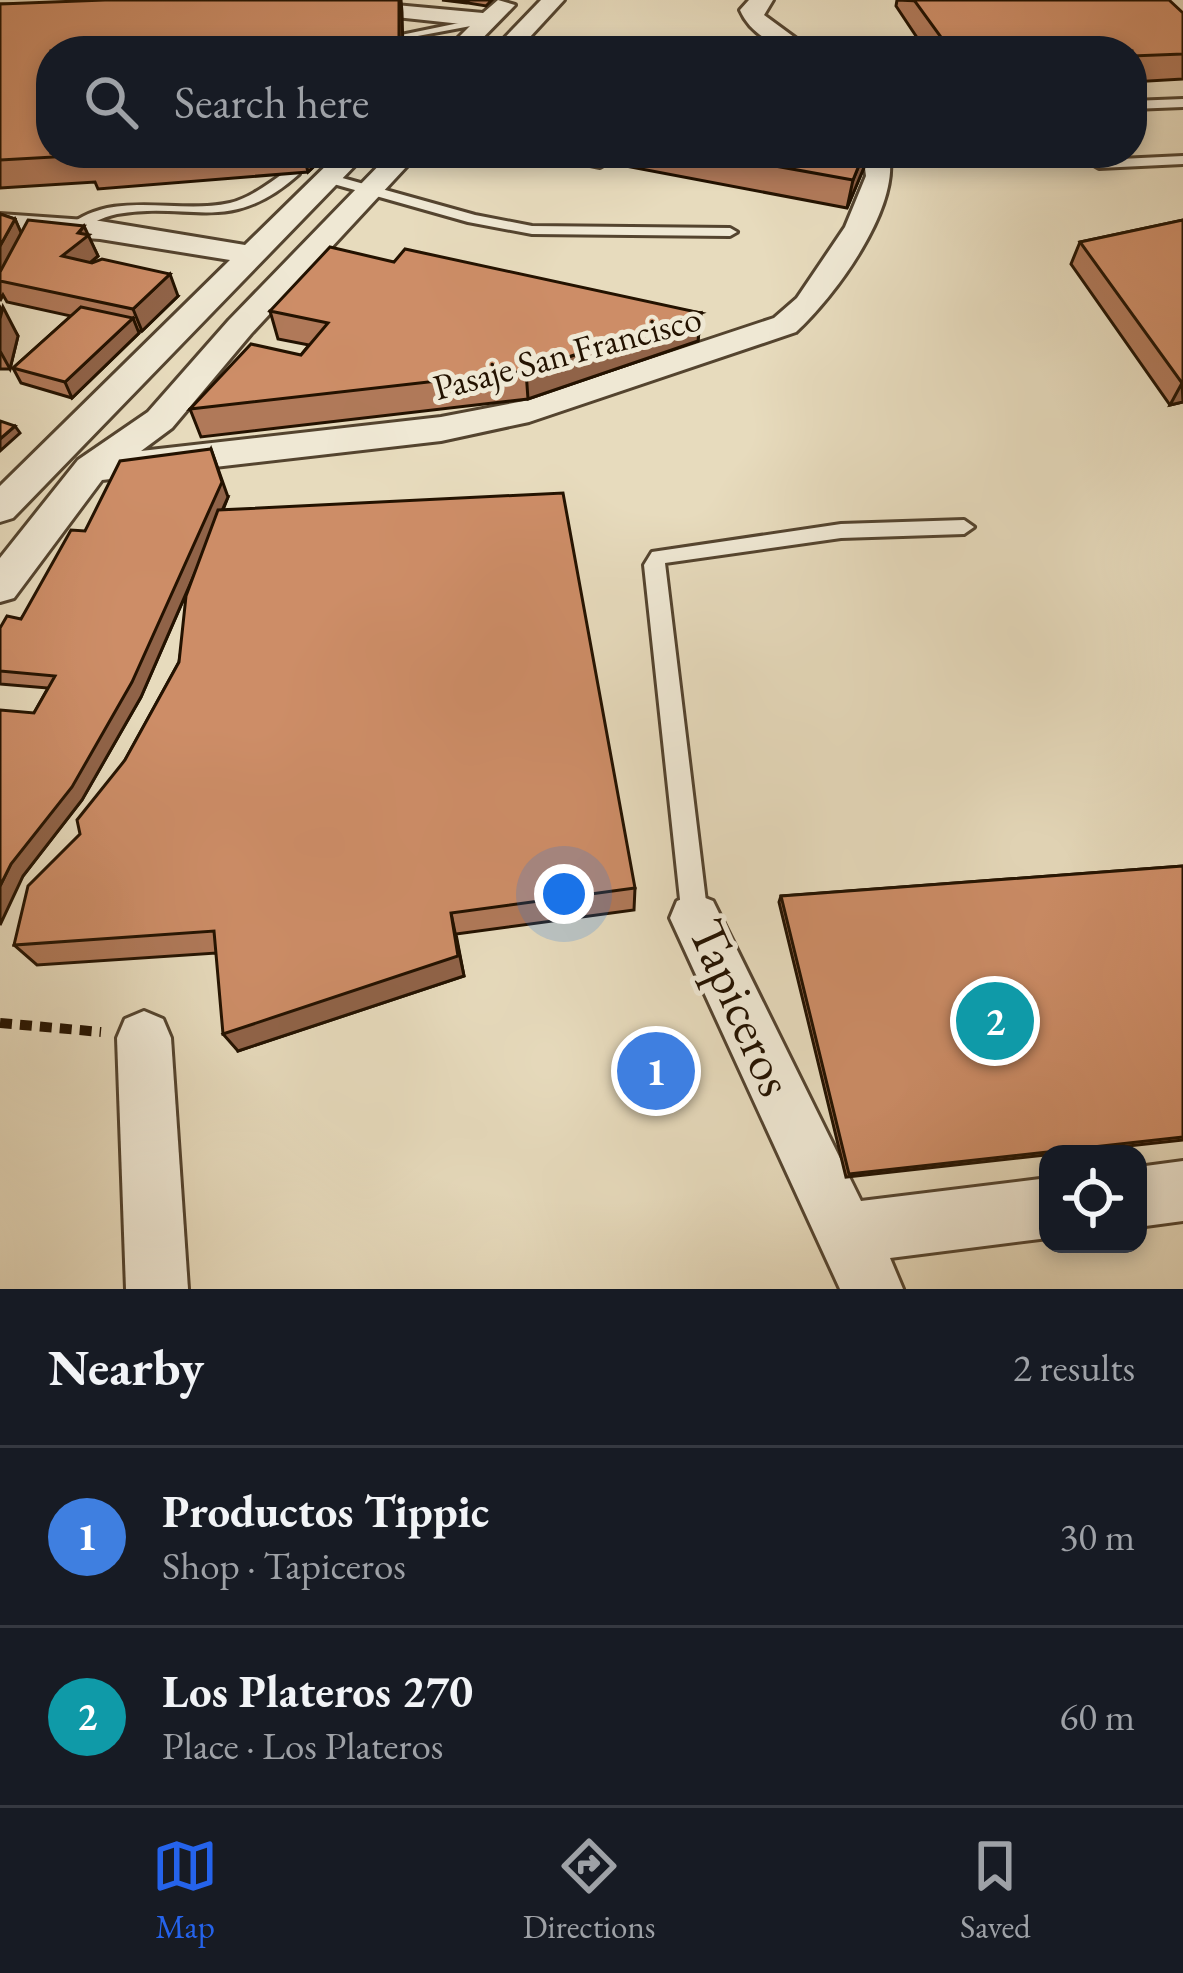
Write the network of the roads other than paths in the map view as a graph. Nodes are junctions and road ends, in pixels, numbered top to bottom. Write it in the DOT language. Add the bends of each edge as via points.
graph roads {
  1 [pos="762,0"];
  2 [pos="379,3"];
  3 [pos="549,4"];
  4 [pos="331,5"];
  5 [pos="501,8"];
  6 [pos="406,35"];
  7 [pos="472,36"];
  8 [pos="523,36"];
  9 [pos="780,36"];
  10 [pos="1183,103"];
  11 [pos="1147,104"];
  12 [pos="1183,160"];
  13 [pos="1147,162"];
  14 [pos="338,168"];
  15 [pos="392,168"];
  16 [pos="879,168"];
  17 [pos="292,174"];
  18 [pos="328,178"];
  19 [pos="373,188"];
  20 [pos="0,223"];
  21 [pos="74,228"];
  22 [pos="730,232"];
  23 [pos="250,255"];
  24 [pos="190,316"];
  25 [pos="240,327"];
  26 [pos="92,470"];
  27 [pos="0,509"];
  28 [pos="964,527"];
  29 [pos="0,587"];
  30 [pos="695,917"];
  31 [pos="144,1038"];
  32 [pos="1183,1191"];
  33 [pos="1147,1196"];
  34 [pos="1039,1209"];
  35 [pos="848,1233"];
  36 [pos="157,1289"];
  37 [pos="872,1289"];
  1 -- 9 [label="street" via="754,18"];
  2 -- 4 [label="street"];
  2 -- 5 [label="street"];
  3 -- 5 [label="street"];
  3 -- 8 [label="street"];
  5 -- 6 [label="lane"];
  5 -- 7 [label="street"];
  10 -- 11 [label="lane"];
  12 -- 13 [label="lane"];
  14 -- 18 [label="street"];
  15 -- 19 [label="street"];
  16 -- 26 [label="street, Pasaje San Francisco" via="859,226 808,304 785,325 739,344 441,429"];
  17 -- 21 [label="lane" via="239,205 114,207"];
  18 -- 19 [label="lane"];
  18 -- 23 [label="street"];
  19 -- 22 [label="lane" via="532,230"];
  19 -- 25 [label="street"];
  20 -- 21 [label="street"];
  21 -- 23 [label="street"];
  23 -- 24 [label="street"];
  24 -- 25 [label="street"];
  24 -- 27 [label="street"];
  25 -- 26 [label="street" via="160,421"];
  26 -- 29 [label="street"];
  28 -- 30 [label="lane, Tapiceros" via="841,531 659,556"];
  30 -- 35 [label="street, Tapiceros"];
  31 -- 36 [label="street"];
  32 -- 33 [label="street"];
  34 -- 35 [label="street"];
  35 -- 37 [label="street, Tapiceros"];
}
